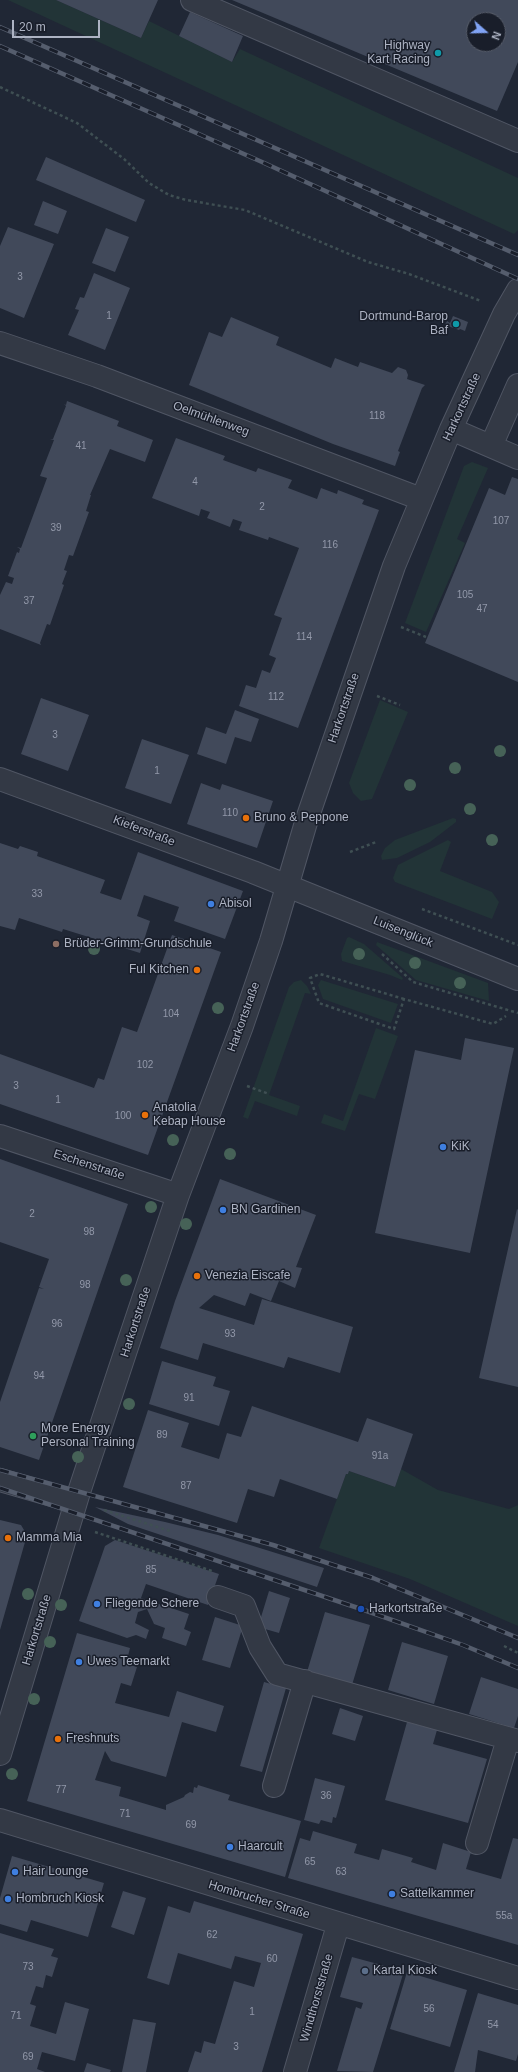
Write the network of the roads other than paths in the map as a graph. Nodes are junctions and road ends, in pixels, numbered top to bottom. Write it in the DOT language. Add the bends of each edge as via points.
graph roads {
  1 [pos="192,0"];
  2 [pos="518,140"];
  3 [pos="518,290"];
  4 [pos="0,343"];
  5 [pos="518,384"];
  6 [pos="451,429"];
  7 [pos="491,446"];
  8 [pos="518,458"];
  9 [pos="421,499"];
  10 [pos="0,779"];
  11 [pos="287,887"];
  12 [pos="518,979"];
  13 [pos="0,1136"];
  14 [pos="178,1195"];
  15 [pos="0,1480"];
  16 [pos="76,1502"];
  17 [pos="218,1597"];
  18 [pos="305,1681"];
  19 [pos="4,1729"];
  20 [pos="513,1740"];
  21 [pos="0,1754"];
  22 [pos="274,1786"];
  23 [pos="0,1820"];
  24 [pos="477,1843"];
  25 [pos="338,1924"];
  26 [pos="518,1978"];
  27 [pos="295,2072"];
  1 -- 2 [label="street"];
  3 -- 6 [label="street, Harkortstraße" via="506,310"];
  4 -- 9 [label="street, Oelmühlenweg" via="97,376"];
  5 -- 7 [label="street"];
  6 -- 7 [label="street"];
  6 -- 9 [label="street, Harkortstraße"];
  7 -- 8 [label="street"];
  9 -- 11 [label="street, Harkortstraße" via="394,566 342,713"];
  10 -- 11 [label="street, Kieferstraße" via="110,818"];
  11 -- 12 [label="street, Luisenglück"];
  11 -- 14 [label="street, Harkortstraße" via="242,1026"];
  13 -- 14 [label="street, Eschenstraße"];
  14 -- 16 [label="street, Harkortstraße"];
  15 -- 16 [label="street"];
  16 -- 19 [label="street, Harkortstraße"];
  17 -- 18 [label="street" via="244,1606 260,1648 277,1674"];
  18 -- 20 [label="street"];
  18 -- 22 [label="street"];
  19 -- 21 [label="street, Harkortstraße"];
  20 -- 24 [label="street"];
  23 -- 25 [label="street, Hombrucher Straße"];
  25 -- 26 [label="street, Hombrucher Straße"];
  25 -- 27 [label="street, Windthorststraße"];
}
